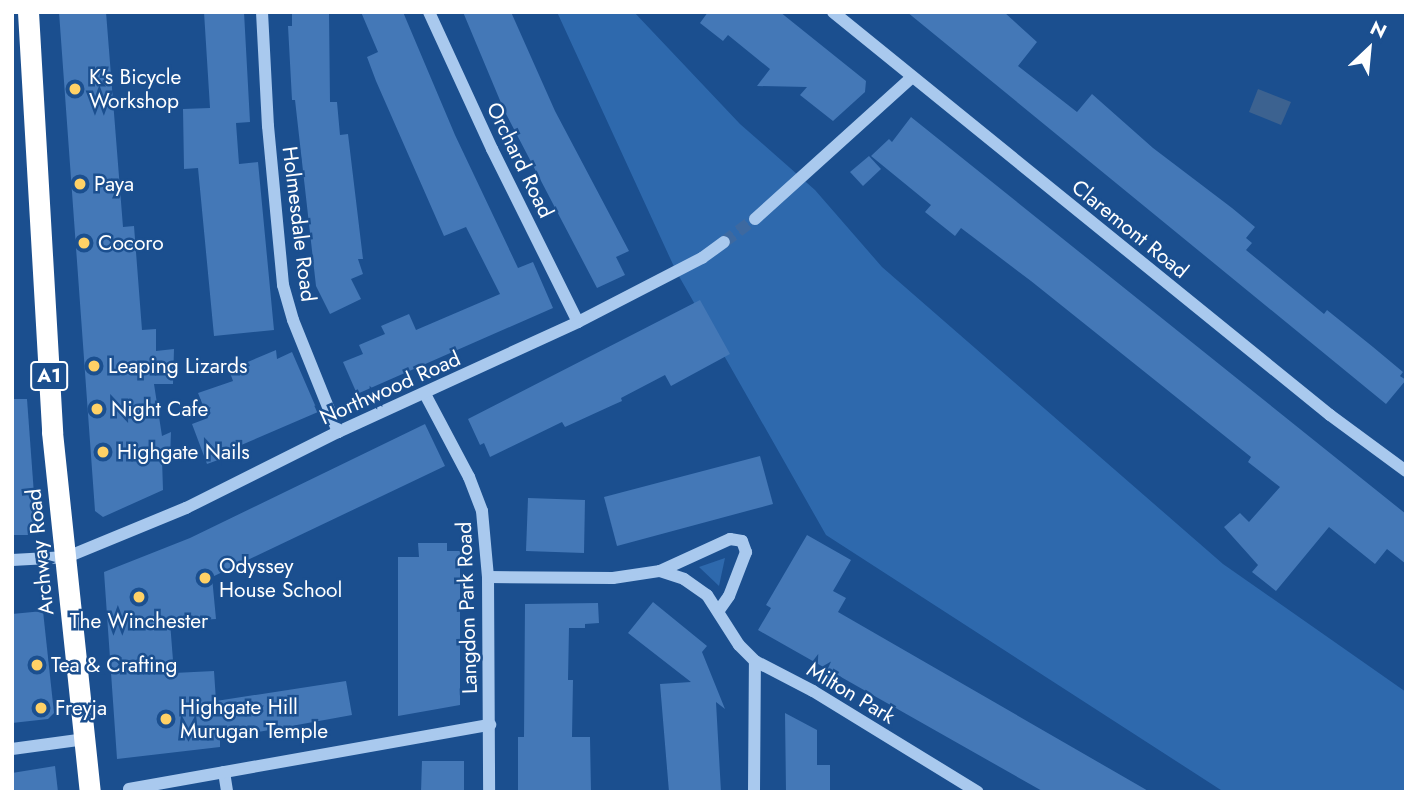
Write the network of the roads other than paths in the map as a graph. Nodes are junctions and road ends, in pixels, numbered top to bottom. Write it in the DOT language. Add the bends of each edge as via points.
graph roads {
  1 [pos="28,12"];
  2 [pos="262,12"];
  3 [pos="429,12"];
  4 [pos="833,12"];
  5 [pos="911,78"];
  6 [pos="755,219"];
  7 [pos="724,242"];
  8 [pos="578,322"];
  9 [pos="425,394"];
  10 [pos="338,432"];
  11 [pos="1406,471"];
  12 [pos="67,558"];
  13 [pos="12,560"];
  14 [pos="660,571"];
  15 [pos="488,577"];
  16 [pos="718,612"];
  17 [pos="755,661"];
  18 [pos="490,725"];
  19 [pos="85,739"];
  20 [pos="12,749"];
  21 [pos="224,772"];
  22 [pos="129,789"];
  23 [pos="90,792"];
  24 [pos="228,792"];
  25 [pos="489,792"];
  26 [pos="754,792"];
  27 [pos="978,792"];
  1 -- 12 [label="highway, Archway Road / A1" via="52,432"];
  2 -- 10 [label="street, Holmesdale Road" via="283,285 292,320"];
  3 -- 8 [label="street, Orchard Road"];
  4 -- 5 [label="street, Claremont Road"];
  5 -- 6 [label="street"];
  5 -- 11 [label="street, Claremont Road"];
  7 -- 8 [label="street, Northwood Road"];
  8 -- 9 [label="street, Northwood Road"];
  9 -- 10 [label="street, Northwood Road"];
  9 -- 15 [label="street, Langdon Park Road" via="482,511"];
  10 -- 12 [label="street, Northwood Road" via="186,508"];
  12 -- 13 [label="street"];
  12 -- 19 [label="highway, Archway Road / A1"];
  14 -- 15 [label="street" via="613,578"];
  14 -- 16 [label="street, Milton Park" via="684,579 707,596"];
  14 -- 16 [label="street" via="730,539 742,541 746,552"];
  15 -- 18 [label="street, Langdon Park Road"];
  16 -- 17 [label="street, Milton Park"];
  17 -- 26 [label="street"];
  17 -- 27 [label="street, Milton Park" via="813,691"];
  18 -- 21 [label="street"];
  18 -- 25 [label="street, Langdon Park Road"];
  19 -- 20 [label="street"];
  19 -- 23 [label="highway, Archway Road / A1"];
  21 -- 22 [label="street"];
  21 -- 24 [label="street"];
}
